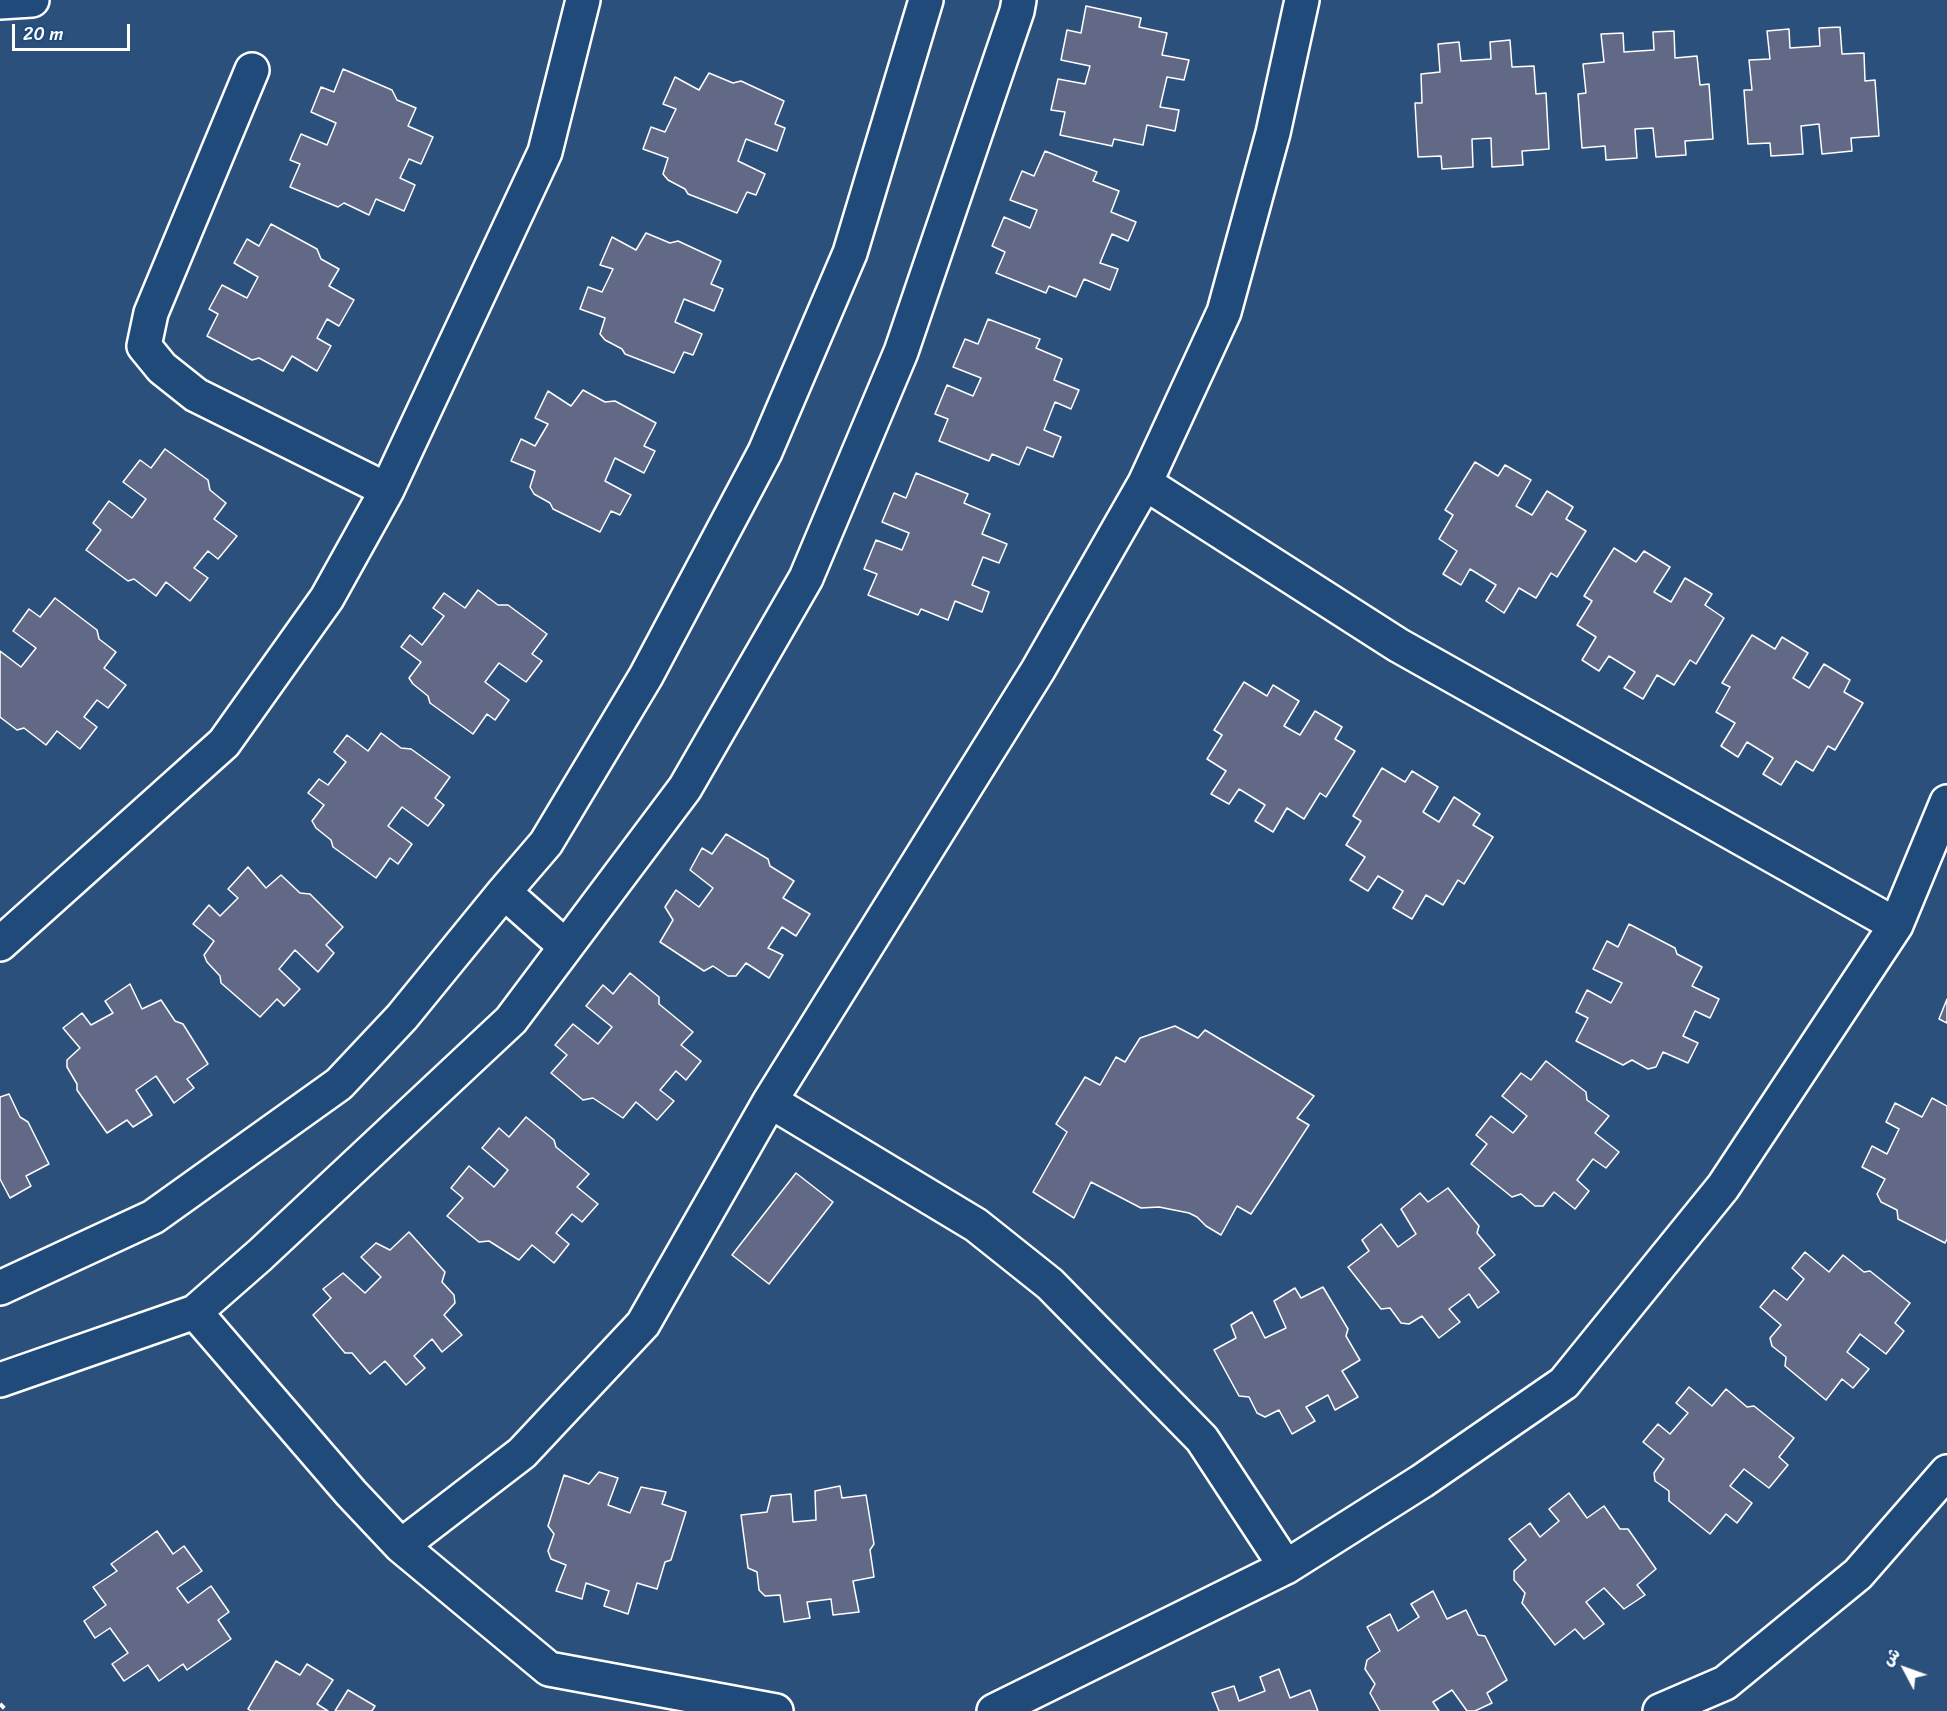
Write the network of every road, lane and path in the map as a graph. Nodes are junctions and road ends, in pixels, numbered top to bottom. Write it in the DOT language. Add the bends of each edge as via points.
graph roads {
  1 [pos="32,0"];
  2 [pos="583,0"];
  3 [pos="926,0"];
  4 [pos="1019,0"];
  5 [pos="1302,0"];
  6 [pos="0,2"];
  7 [pos="252,70"];
  8 [pos="1145,483"];
  9 [pos="387,490"];
  10 [pos="1947,802"];
  11 [pos="504,892"];
  12 [pos="1896,926"];
  13 [pos="0,944"];
  14 [pos="565,946"];
  15 [pos="770,1101"];
  16 [pos="0,1288"];
  17 [pos="195,1312"];
  18 [pos="0,1380"];
  19 [pos="1947,1472"];
  20 [pos="401,1546"];
  21 [pos="1286,1567"];
  22 [pos="0,1704"];
  23 [pos="7,1711"];
  24 [pos="776,1711"];
  25 [pos="994,1711"];
  26 [pos="1660,1711"];
  1 -- 6 [label="street"];
  2 -- 9 [label="street" via="545,152"];
  3 -- 11 [label="street" via="850,252 765,452 640,686 546,843"];
  4 -- 14 [label="street" via="901,352 807,578 685,788"];
  5 -- 8 [label="street" via="1273,133 1224,312"];
  7 -- 9 [label="street" via="151,313 144,346 162,368 196,395"];
  8 -- 12 [label="street" via="1398,645"];
  8 -- 15 [label="street" via="1038,670"];
  9 -- 13 [label="street" via="327,598 224,743"];
  10 -- 12 [label="street"];
  11 -- 14 [label="street"];
  11 -- 16 [label="street" via="402,1017 339,1084 153,1217"];
  12 -- 21 [label="street" via="1723,1187 1564,1383 1422,1481"];
  14 -- 17 [label="street" via="511,1020"];
  15 -- 20 [label="street" via="643,1324 522,1453"];
  15 -- 21 [label="street" via="976,1225 1050,1284 1202,1439"];
  17 -- 18 [label="street"];
  17 -- 20 [label="street"];
  19 -- 26 [label="street" via="1858,1574 1725,1683"];
  20 -- 24 [label="street" via="549,1669"];
  21 -- 25 [label="street"];
  22 -- 23 [label="path"];
}
